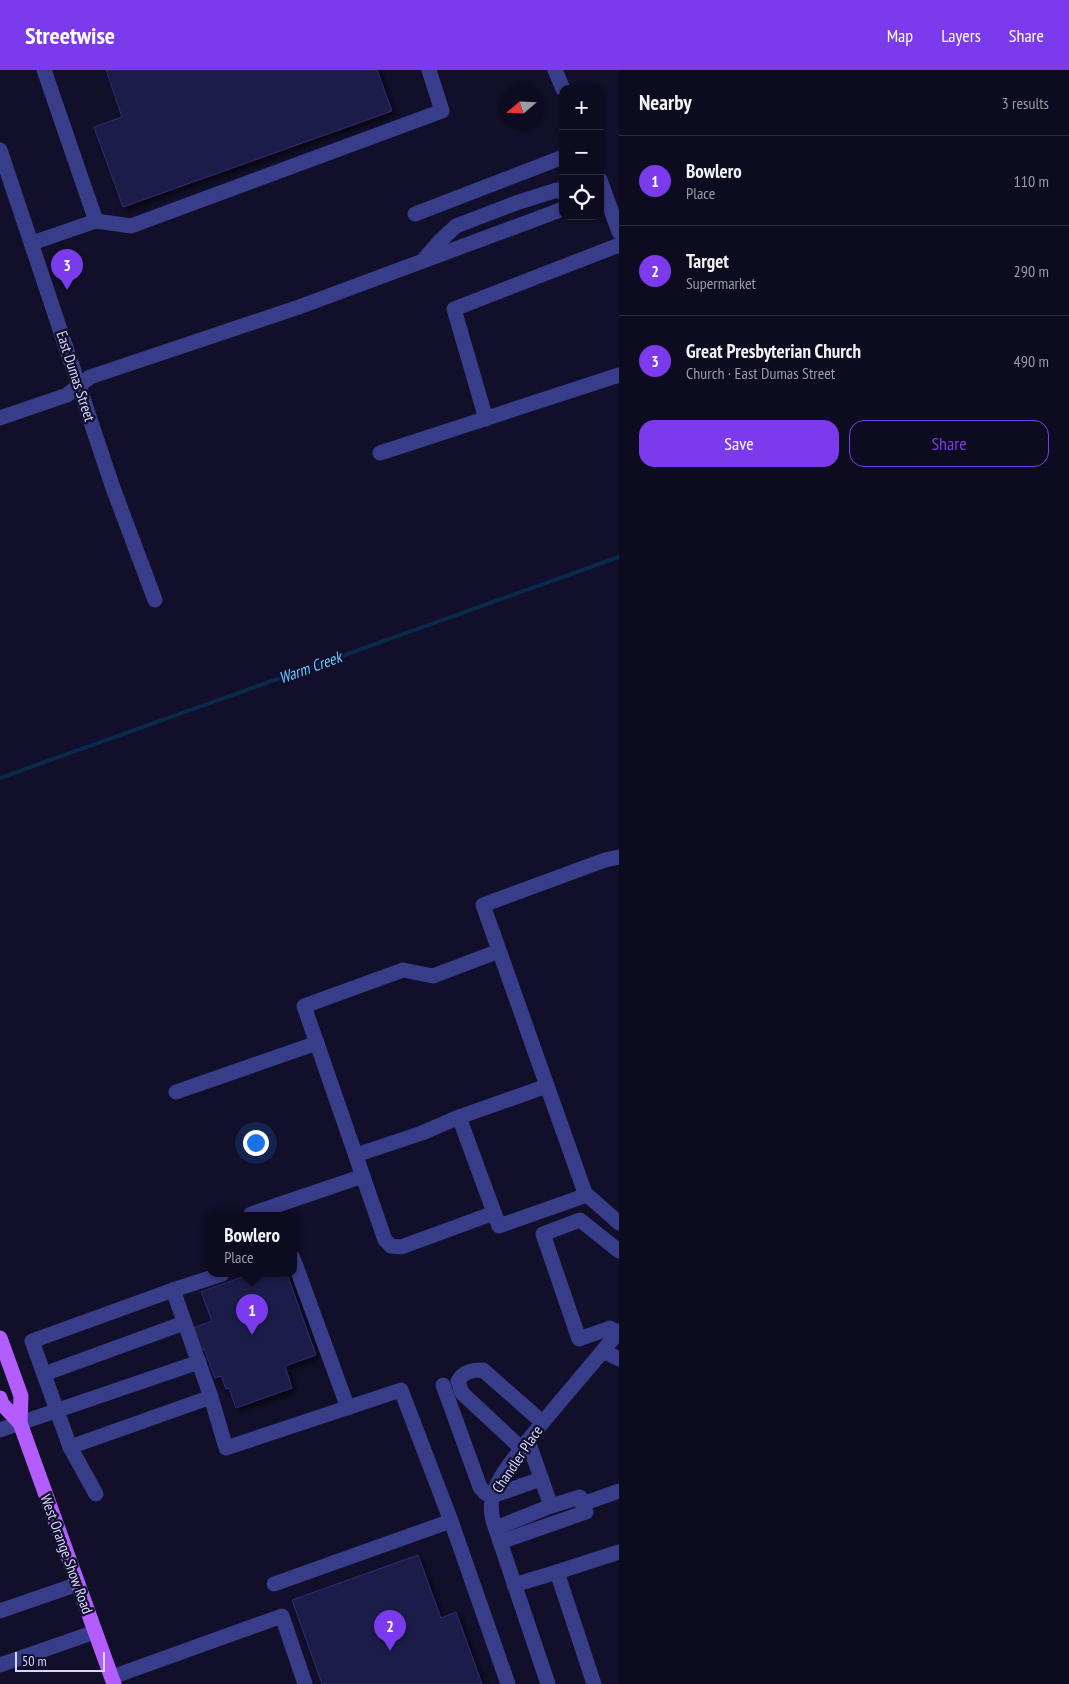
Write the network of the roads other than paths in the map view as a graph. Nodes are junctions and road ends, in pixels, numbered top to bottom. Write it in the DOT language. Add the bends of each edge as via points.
graph roads {
  1 [pos="44,70"];
  2 [pos="429,70"];
  3 [pos="555,70"];
  4 [pos="561,85"];
  5 [pos="0,150"];
  6 [pos="559,159"];
  7 [pos="619,187"];
  8 [pos="604,190"];
  9 [pos="559,191"];
  10 [pos="604,195"];
  11 [pos="559,210"];
  12 [pos="415,214"];
  13 [pos="96,221"];
  14 [pos="619,232"];
  15 [pos="32,244"];
  16 [pos="619,245"];
  17 [pos="422,261"];
  18 [pos="619,375"];
  19 [pos="79,387"];
  20 [pos="0,418"];
  21 [pos="486,418"];
  22 [pos="380,454"];
  23 [pos="155,600"];
  24 [pos="618,854"];
  25 [pos="500,951"];
  26 [pos="317,1043"];
  27 [pos="547,1086"];
  28 [pos="176,1092"];
  29 [pos="460,1118"];
  30 [pos="356,1155"];
  31 [pos="363,1176"];
  32 [pos="587,1195"];
  33 [pos="257,1212"];
  34 [pos="494,1212"];
  35 [pos="619,1223"];
  36 [pos="619,1251"];
  37 [pos="297,1269"];
  38 [pos="213,1277"];
  39 [pos="173,1290"];
  40 [pos="184,1323"];
  41 [pos="0,1338"];
  42 [pos="613,1339"];
  43 [pos="619,1360"];
  44 [pos="199,1362"];
  45 [pos="44,1374"];
  46 [pos="443,1385"];
  47 [pos="211,1397"];
  48 [pos="0,1398"];
  49 [pos="348,1408"];
  50 [pos="57,1411"];
  51 [pos="542,1422"];
  52 [pos="20,1423"];
  53 [pos="0,1430"];
  54 [pos="525,1445"];
  55 [pos="70,1447"];
  56 [pos="541,1479"];
  57 [pos="619,1491"];
  58 [pos="96,1494"];
  59 [pos="492,1496"];
  60 [pos="582,1504"];
  61 [pos="551,1506"];
  62 [pos="451,1521"];
  63 [pos="498,1535"];
  64 [pos="619,1552"];
  65 [pos="557,1572"];
  66 [pos="78,1584"];
  67 [pos="274,1584"];
  68 [pos="514,1585"];
  69 [pos="0,1611"];
  70 [pos="95,1632"];
  71 [pos="0,1665"];
  72 [pos="113,1680"];
  73 [pos="305,1684"];
  74 [pos="508,1684"];
  75 [pos="548,1684"];
  76 [pos="594,1684"];
  1 -- 13 [label="street"];
  2 -- 13 [label="street" via="442,111 131,226"];
  3 -- 4 [label="street"];
  5 -- 15 [label="street, East Dumas Street"];
  6 -- 12 [label="street"];
  7 -- 8 [label="street"];
  9 -- 17 [label="street" via="507,206 456,226"];
  10 -- 14 [label="street"];
  11 -- 17 [label="street"];
  13 -- 15 [label="street"];
  15 -- 19 [label="street, East Dumas Street"];
  16 -- 21 [label="street" via="454,309"];
  17 -- 19 [label="street" via="90,377"];
  18 -- 21 [label="street"];
  19 -- 20 [label="street" via="67,395"];
  19 -- 23 [label="street, East Dumas Street"];
  21 -- 22 [label="street"];
  24 -- 25 [label="street" via="483,904"];
  25 -- 26 [label="street" via="433,976 403,970 304,1006"];
  25 -- 27 [label="street"];
  26 -- 28 [label="street"];
  26 -- 30 [label="street"];
  27 -- 29 [label="street"];
  27 -- 32 [label="street"];
  29 -- 30 [label="street"];
  29 -- 34 [label="street"];
  30 -- 31 [label="street"];
  31 -- 33 [label="street"];
  31 -- 34 [label="street" via="385,1240 391,1246 401,1247"];
  32 -- 34 [label="street" via="499,1226"];
  32 -- 35 [label="street"];
  36 -- 42 [label="street" via="580,1220 543,1234 579,1340 610,1328"];
  37 -- 49 [label="street"];
  38 -- 39 [label="street"];
  39 -- 40 [label="street"];
  39 -- 45 [label="street" via="32,1341"];
  40 -- 44 [label="street"];
  40 -- 45 [label="street"];
  41 -- 52 [label="main road, West Orange Show Road" via="21,1396"];
  42 -- 43 [label="street"];
  42 -- 51 [label="street, Chandler Place"];
  44 -- 47 [label="street"];
  44 -- 50 [label="street"];
  45 -- 50 [label="street"];
  46 -- 59 [label="street" via="480,1487"];
  47 -- 49 [label="street" via="226,1448"];
  47 -- 55 [label="street"];
  48 -- 52 [label="main road, West Orange Show Road"];
  49 -- 62 [label="street" via="401,1390"];
  50 -- 52 [label="street"];
  50 -- 55 [label="street"];
  51 -- 54 [label="street, Chandler Place"];
  51 -- 54 [label="street" via="484,1370 466,1372 460,1377 462,1393"];
  52 -- 53 [label="street"];
  52 -- 66 [label="main road, West Orange Show Road"];
  54 -- 56 [label="street"];
  54 -- 59 [label="street, Chandler Place"];
  55 -- 58 [label="street"];
  56 -- 59 [label="street"];
  56 -- 61 [label="street"];
  57 -- 60 [label="street"];
  59 -- 63 [label="street, Chandler Place" via="490,1507"];
  60 -- 61 [label="street" via="580,1497"];
  60 -- 63 [label="street" via="586,1512"];
  61 -- 63 [label="street"];
  62 -- 67 [label="street"];
  62 -- 74 [label="street"];
  63 -- 68 [label="street, Chandler Place"];
  64 -- 65 [label="street"];
  65 -- 68 [label="street"];
  65 -- 76 [label="street"];
  66 -- 69 [label="street"];
  66 -- 70 [label="main road, West Orange Show Road"];
  68 -- 75 [label="street, Chandler Place"];
  70 -- 71 [label="street"];
  70 -- 72 [label="main road, West Orange Show Road"];
  72 -- 73 [label="street" via="282,1616"];
}
